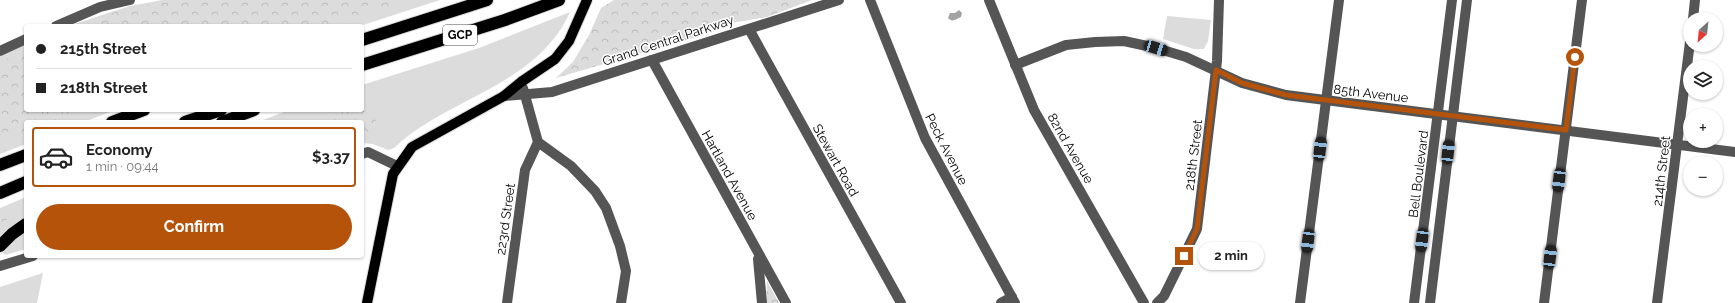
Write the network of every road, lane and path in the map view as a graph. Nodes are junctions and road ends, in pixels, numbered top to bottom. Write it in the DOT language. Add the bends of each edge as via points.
graph roads {
  1 [pos="130,0"];
  2 [pos="487,0"];
  3 [pos="587,0"];
  4 [pos="839,0"];
  5 [pos="870,0"];
  6 [pos="989,0"];
  7 [pos="1219,0"];
  8 [pos="1338,0"];
  9 [pos="1452,0"];
  10 [pos="1467,0"];
  11 [pos="1582,0"];
  12 [pos="1695,0"];
  13 [pos="558,1"];
  14 [pos="1694,12"];
  15 [pos="61,24"];
  16 [pos="749,29"];
  17 [pos="451,37"];
  18 [pos="364,39"];
  19 [pos="24,40"];
  20 [pos="0,51"];
  21 [pos="1689,52"];
  22 [pos="652,60"];
  23 [pos="364,64"];
  24 [pos="1015,65"];
  25 [pos="364,69"];
  26 [pos="1216,70"];
  27 [pos="520,82"];
  28 [pos="525,94"];
  29 [pos="504,96"];
  30 [pos="1326,100"];
  31 [pos="139,112"];
  32 [pos="215,112"];
  33 [pos="249,112"];
  34 [pos="1438,114"];
  35 [pos="1452,116"];
  36 [pos="117,120"];
  37 [pos="191,120"];
  38 [pos="227,120"];
  39 [pos="1566,130"];
  40 [pos="538,142"];
  41 [pos="1677,144"];
  42 [pos="1735,152"];
  43 [pos="364,153"];
  44 [pos="24,156"];
  45 [pos="0,166"];
  46 [pos="397,166"];
  47 [pos="24,183"];
  48 [pos="0,193"];
  49 [pos="24,225"];
  50 [pos="0,246"];
  51 [pos="757,250"];
  52 [pos="27,258"];
  53 [pos="0,266"];
  54 [pos="1013,300"];
  55 [pos="367,303"];
  56 [pos="507,303"];
  57 [pos="621,303"];
  58 [pos="762,303"];
  59 [pos="786,303"];
  60 [pos="901,303"];
  61 [pos="1001,303"];
  62 [pos="1144,303"];
  63 [pos="1157,303"];
  64 [pos="1300,303"];
  65 [pos="1414,303"];
  66 [pos="1430,303"];
  67 [pos="1544,303"];
  68 [pos="1657,303"];
  1 -- 15 [label="street" via="100,7"];
  2 -- 18 [label="highway, GCP"];
  3 -- 27 [label="main road" via="569,41 555,59"];
  4 -- 16 [label="street, Grand Central Parkway"];
  5 -- 54 [label="street, Peck Avenue" via="925,138"];
  6 -- 24 [label="street, 82nd Avenue"];
  7 -- 26 [label="street, 218th Street"];
  8 -- 30 [label="street"];
  9 -- 34 [label="street, Bell Boulevard"];
  10 -- 35 [label="street, Bell Boulevard"];
  11 -- 39 [label="street"];
  12 -- 14 [label="street"];
  13 -- 17 [label="highway, GCP"];
  16 -- 22 [label="street, Grand Central Parkway"];
  16 -- 60 [label="street, Stewart Road"];
  17 -- 23 [label="highway, GCP"];
  17 -- 25 [label="highway"];
  19 -- 20 [label="street"];
  21 -- 41 [label="street, 214th Street"];
  22 -- 28 [label="street, Grand Central Parkway" via="552,92"];
  22 -- 51 [label="street, Hartland Avenue"];
  24 -- 26 [label="street, 85th Avenue" via="1066,45 1124,41 1186,57"];
  24 -- 62 [label="street, 82nd Avenue" via="1034,110"];
  26 -- 30 [label="street, 85th Avenue" via="1242,83 1278,93"];
  26 -- 63 [label="street, 218th Street" via="1197,229 1164,296"];
  27 -- 28 [label="street"];
  27 -- 29 [label="main road"];
  28 -- 29 [label="street, Grand Central Parkway"];
  28 -- 40 [label="street"];
  29 -- 46 [label="main road" via="412,147"];
  30 -- 34 [label="street, 85th Avenue"];
  30 -- 64 [label="street"];
  31 -- 36 [label="highway"];
  32 -- 37 [label="highway"];
  33 -- 38 [label="highway"];
  34 -- 35 [label="street, 85th Avenue"];
  34 -- 65 [label="street, Bell Boulevard"];
  35 -- 39 [label="street, 85th Avenue"];
  35 -- 66 [label="street, Bell Boulevard"];
  39 -- 41 [label="street, 85th Avenue"];
  39 -- 67 [label="street"];
  40 -- 56 [label="street, 223rd Street" via="525,170"];
  40 -- 57 [label="street" via="571,166 595,191 606,208 626,271"];
  41 -- 42 [label="street, 85th Avenue"];
  41 -- 68 [label="street, 214th Street"];
  43 -- 46 [label="street" via="368,152"];
  44 -- 45 [label="highway"];
  46 -- 55 [label="main road" via="393,174"];
  47 -- 48 [label="highway"];
  49 -- 50 [label="highway"];
  51 -- 58 [label="street"];
  51 -- 59 [label="street, Hartland Avenue"];
  52 -- 53 [label="street"];
  54 -- 61 [label="street"];
}
